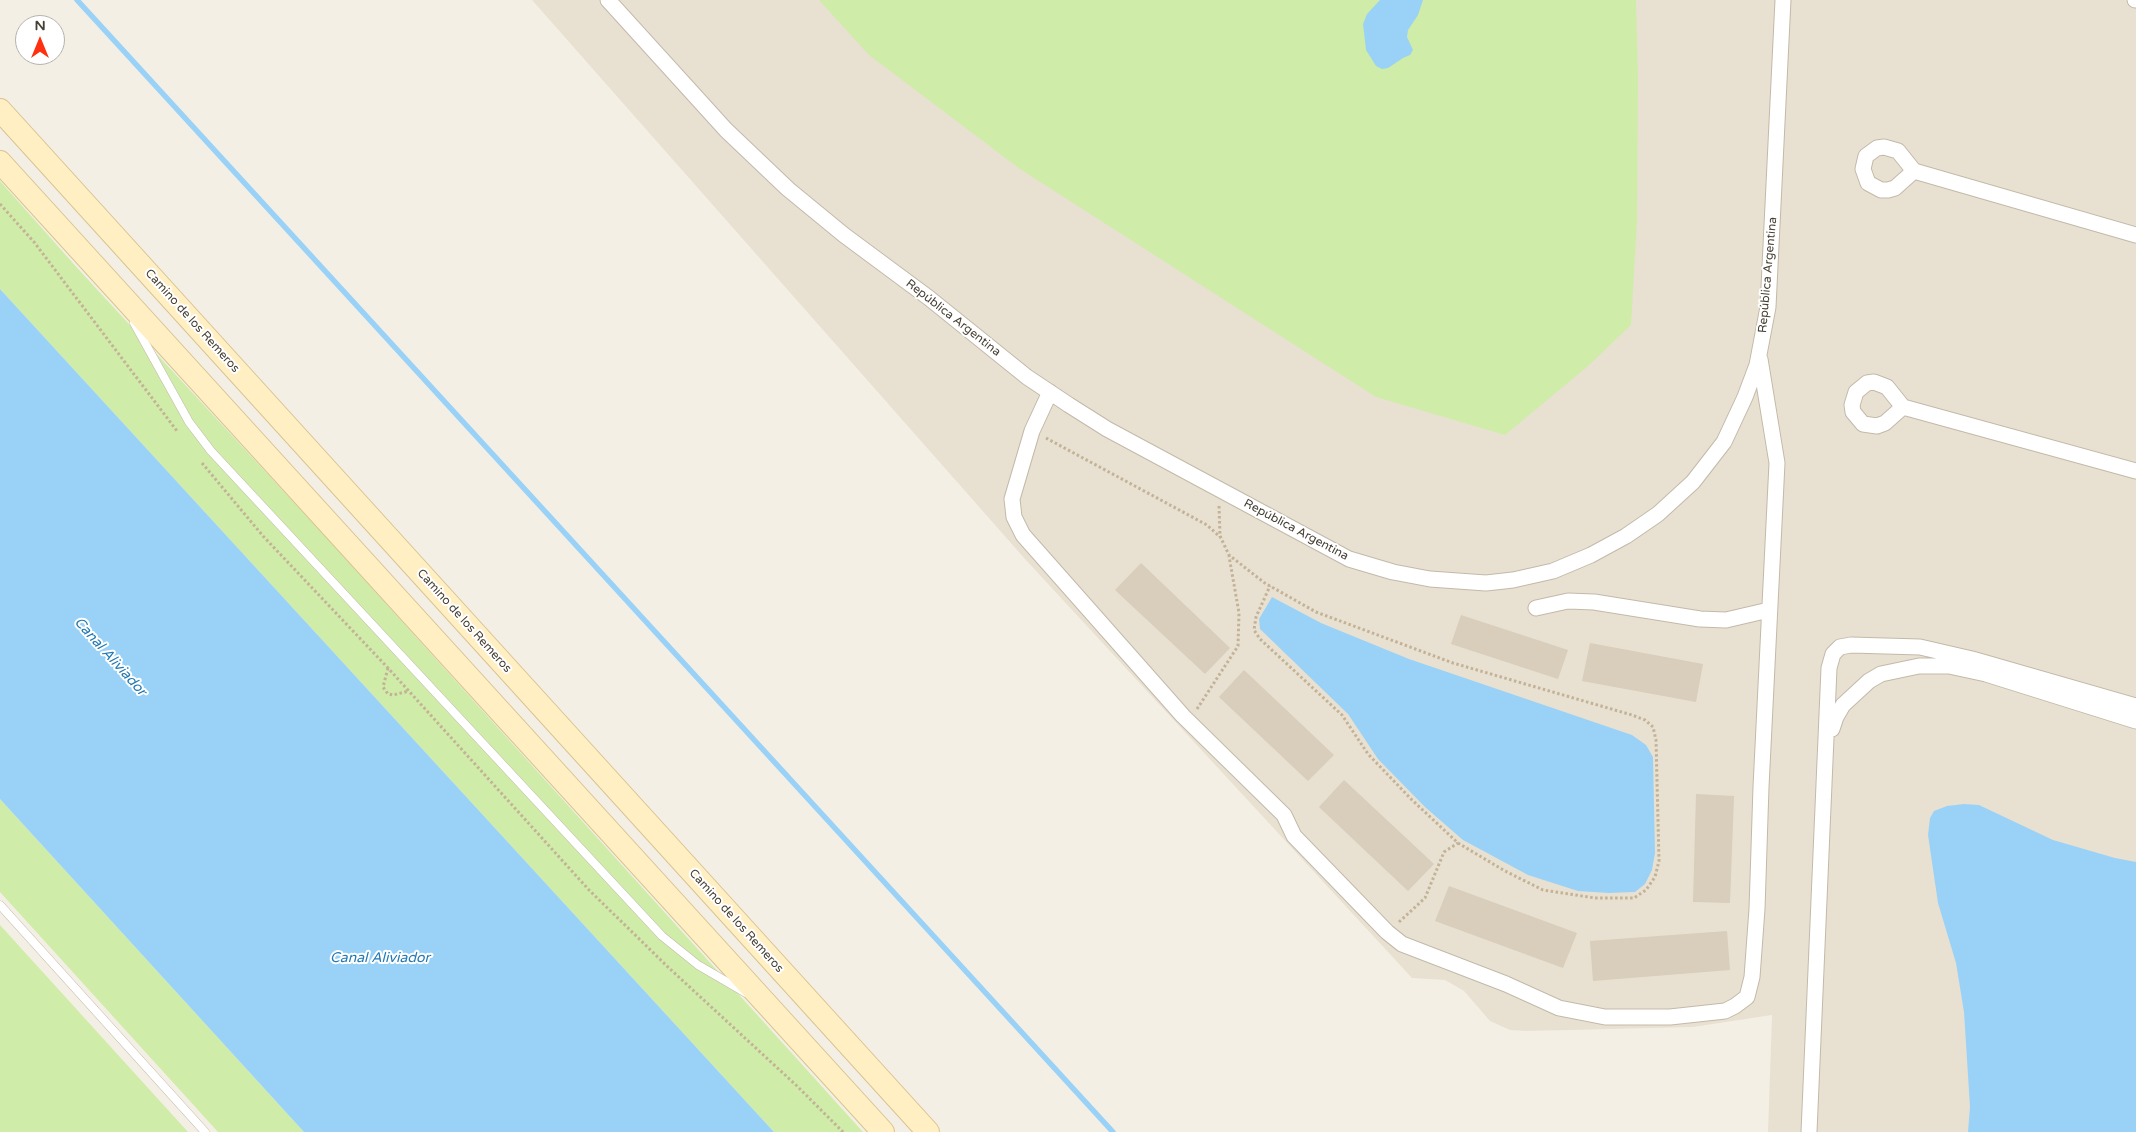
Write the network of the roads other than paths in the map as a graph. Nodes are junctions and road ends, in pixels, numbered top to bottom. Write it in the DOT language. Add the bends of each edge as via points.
graph roads {
  1 [pos="608,0"];
  2 [pos="1783,0"];
  3 [pos="0,110"];
  4 [pos="0,162"];
  5 [pos="1914,171"];
  6 [pos="2136,235"];
  7 [pos="115,288"];
  8 [pos="1759,354"];
  9 [pos="1050,392"];
  10 [pos="1903,407"];
  11 [pos="2136,471"];
  12 [pos="1536,608"];
  13 [pos="1769,610"];
  14 [pos="2136,706"];
  15 [pos="2136,721"];
  16 [pos="1827,743"];
  17 [pos="0,905"];
  18 [pos="769,1007"];
  19 [pos="205,1132"];
  20 [pos="883,1132"];
  21 [pos="928,1132"];
  22 [pos="1809,1132"];
  1 -- 9 [label="street, República Argentina" via="726,130 788,189"];
  2 -- 8 [label="street, República Argentina" via="1772,260"];
  3 -- 21 [label="main road, Camino de los Remeros"];
  4 -- 7 [label="main road"];
  5 -- 6 [label="street"];
  7 -- 18 [label="main road"];
  7 -- 18 [label="lane" via="189,422 211,450 662,936 698,965"];
  8 -- 9 [label="street, República Argentina" via="1745,398 1724,442 1692,482 1658,514 1626,536 1553,571 1486,583 1430,579 1349,559 1107,429"];
  8 -- 13 [label="street" via="1777,463"];
  9 -- 13 [label="street" via="1032,431 1012,499 1014,517 1023,535 1189,722 1284,815 1294,836 1387,932 1402,944 1559,1008 1605,1017 1670,1017 1725,1011 1747,997 1752,976 1757,909"];
  10 -- 11 [label="street"];
  12 -- 13 [label="street" via="1568,601 1594,602 1700,619 1726,620"];
  14 -- 16 [label="street" via="1920,647 1852,645 1840,647 1833,654 1829,668"];
  15 -- 16 [label="street" via="1986,674 1949,666 1918,666 1880,674 1853,694 1836,717"];
  16 -- 22 [label="street"];
  17 -- 19 [label="lane"];
  18 -- 20 [label="main road"];
}
